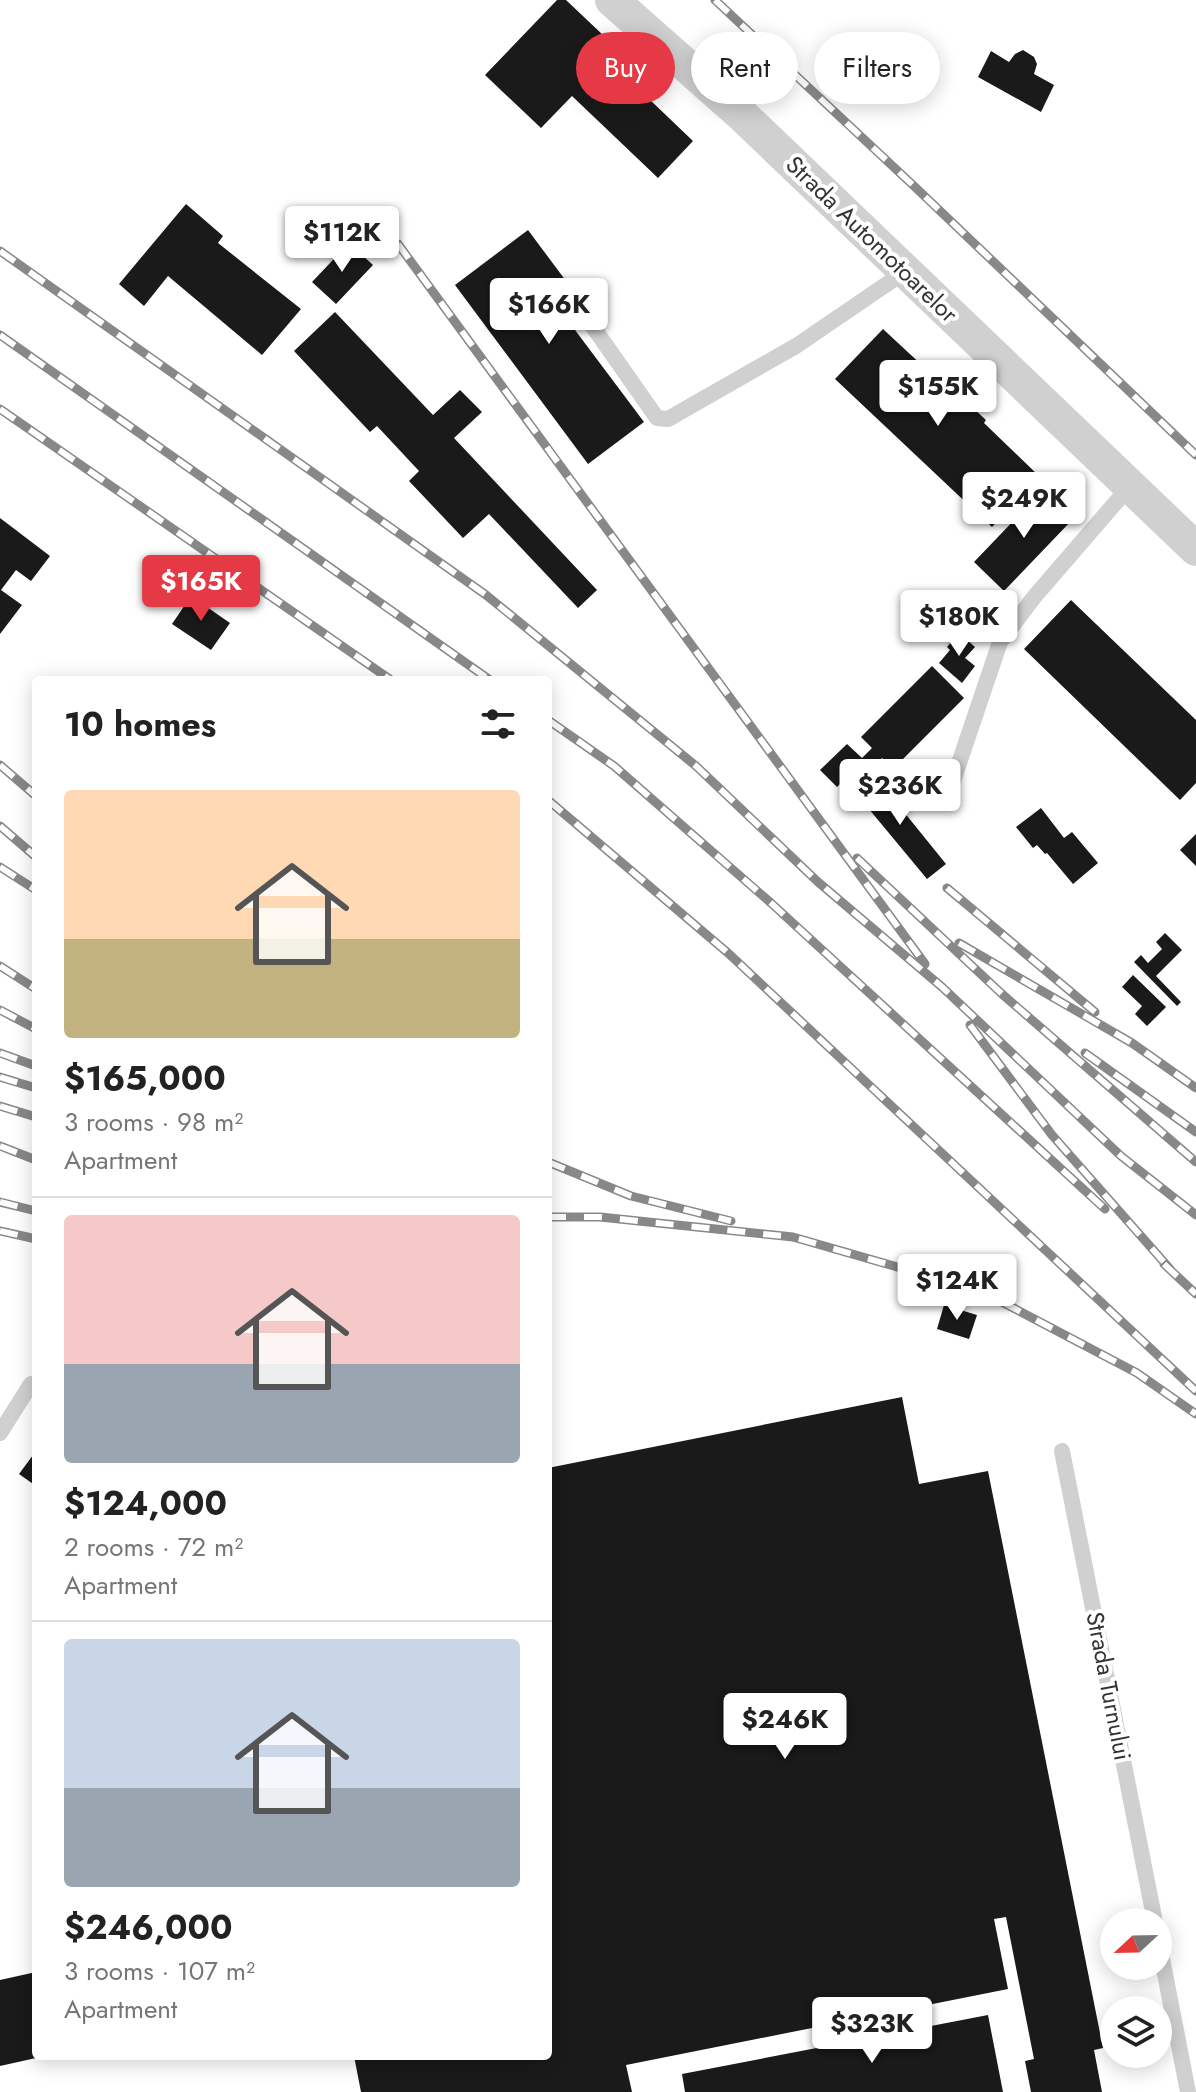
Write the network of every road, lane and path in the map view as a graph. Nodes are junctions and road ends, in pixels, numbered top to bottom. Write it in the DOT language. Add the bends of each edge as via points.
graph roads {
  1 [pos="612,0"];
  2 [pos="906,271"];
  3 [pos="591,324"];
  4 [pos="1130,486"];
  5 [pos="1196,549"];
  6 [pos="953,781"];
  7 [pos="31,1384"];
  8 [pos="0,1433"];
  9 [pos="1062,1451"];
  10 [pos="1152,1908"];
  11 [pos="1166,1980"];
  12 [pos="1188,2092"];
  1 -- 2 [label="street, Strada Automotoarelor"];
  2 -- 3 [label="lane" via="796,346 668,419 657,418"];
  2 -- 4 [label="street, Strada Automotoarelor"];
  4 -- 5 [label="street, Strada Automotoarelor"];
  4 -- 6 [label="lane" via="1000,642"];
  7 -- 8 [label="lane"];
  9 -- 10 [label="lane, Strada Turnului"];
  11 -- 12 [label="lane"];
}
